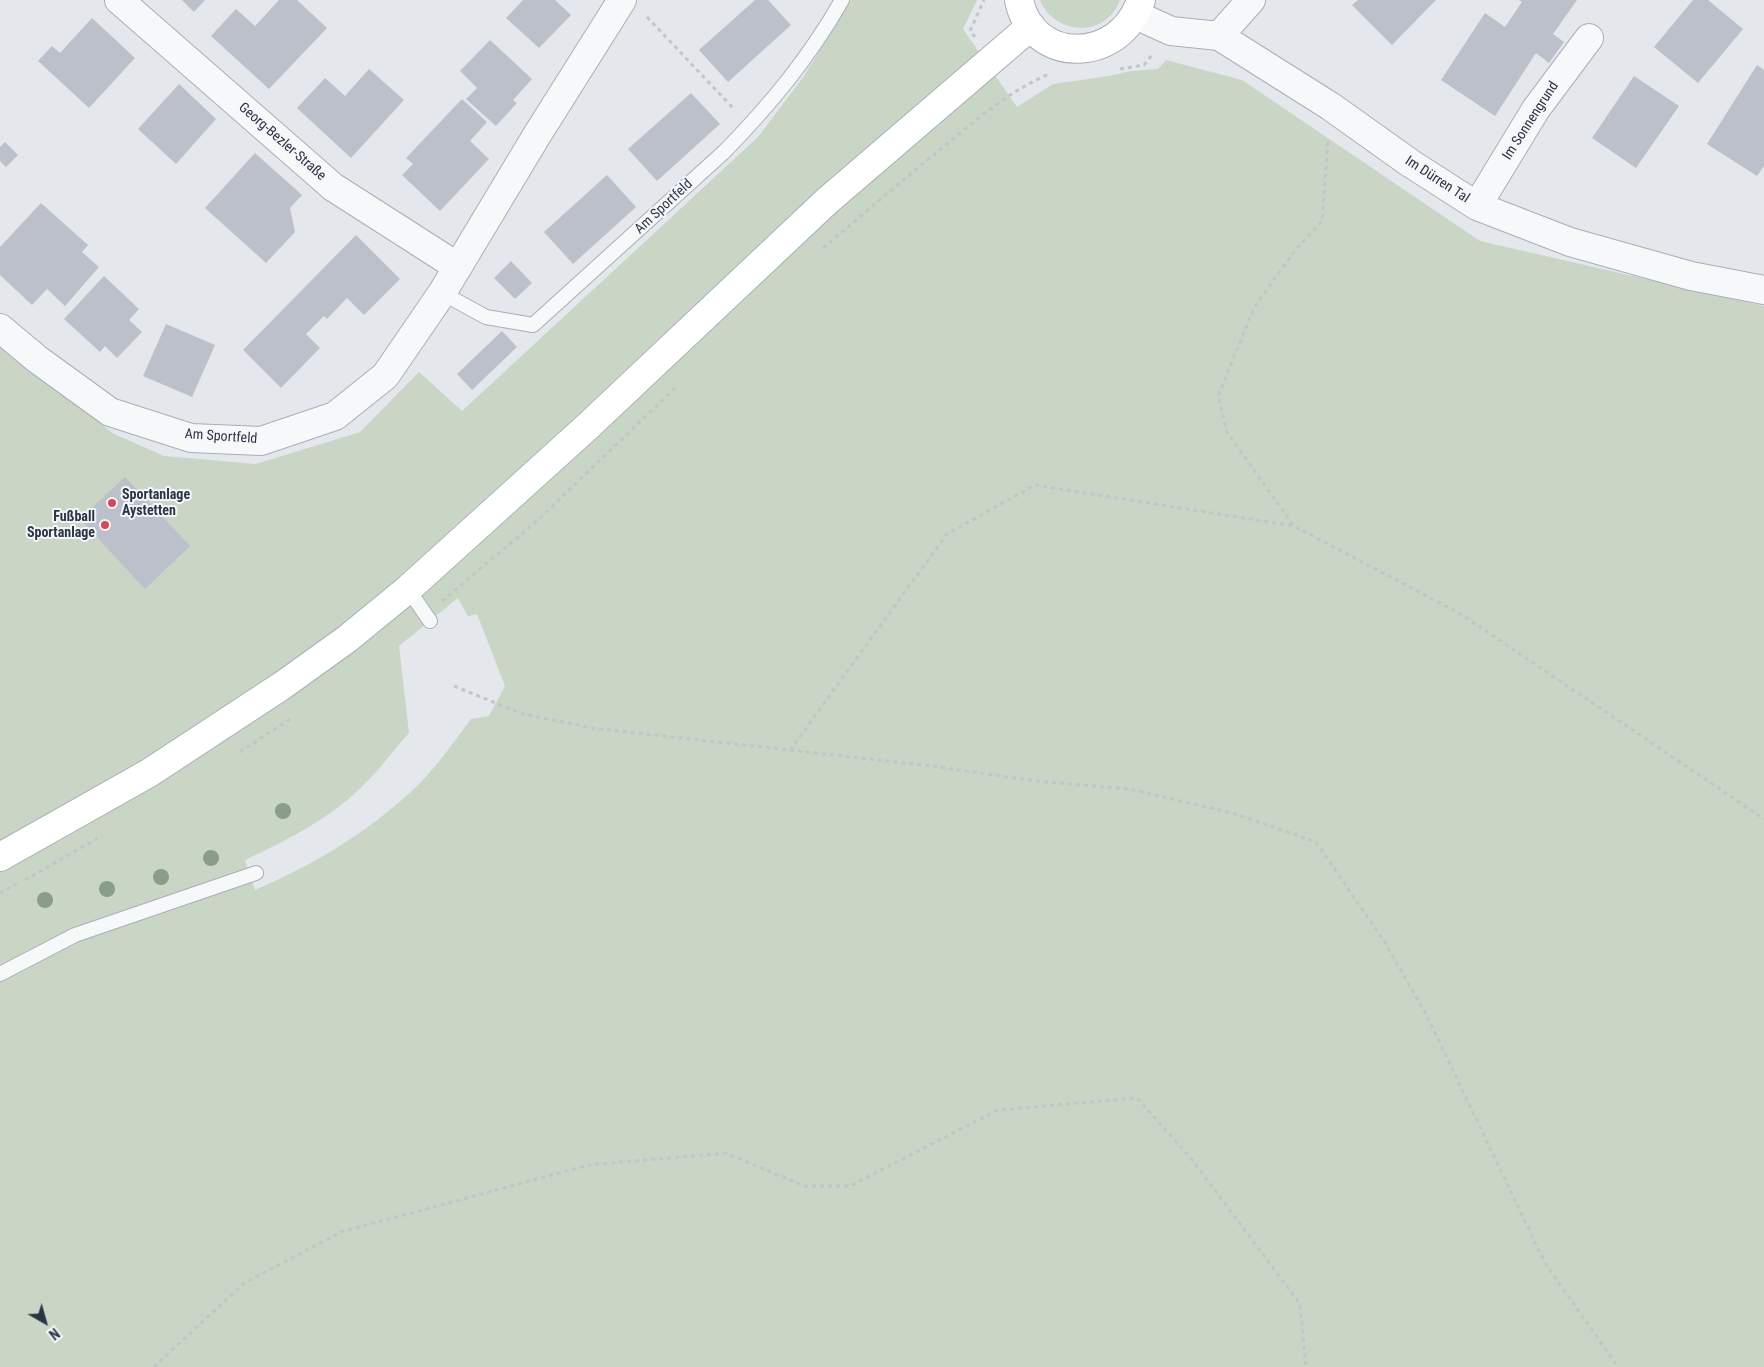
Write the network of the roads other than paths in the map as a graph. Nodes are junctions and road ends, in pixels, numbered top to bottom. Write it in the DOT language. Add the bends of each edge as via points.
graph roads {
  1 [pos="119,0"];
  2 [pos="842,0"];
  3 [pos="1019,0"];
  4 [pos="1251,0"];
  5 [pos="623,5"];
  6 [pos="1139,7"];
  7 [pos="1031,26"];
  8 [pos="1219,36"];
  9 [pos="1590,38"];
  10 [pos="1477,206"];
  11 [pos="458,267"];
  12 [pos="1764,290"];
  13 [pos="442,293"];
  14 [pos="0,328"];
  15 [pos="408,589"];
  16 [pos="430,621"];
  17 [pos="0,857"];
  18 [pos="256,874"];
  19 [pos="0,974"];
  1 -- 11 [label="street, Georg-Bezler-Straße" via="333,187"];
  2 -- 13 [label="lane, Am Sportfeld" via="793,76 750,126 533,325 486,317"];
  3 -- 7 [label="main road"];
  4 -- 8 [label="street"];
  5 -- 11 [label="street, Am Sportfeld"];
  6 -- 7 [label="main road" via="1124,31 1107,44 1087,49 1066,48 1047,40"];
  6 -- 8 [label="street, Im Dürren Tal" via="1171,31"];
  7 -- 15 [label="main road" via="827,201 587,428"];
  8 -- 10 [label="street, Im Dürren Tal" via="1330,106"];
  9 -- 10 [label="street, Im Sonnengrund" via="1536,109"];
  10 -- 12 [label="street, Im Dürren Tal" via="1570,242 1691,276"];
  11 -- 13 [label="street, Am Sportfeld"];
  13 -- 14 [label="street, Am Sportfeld" via="385,376 335,416 261,441 191,438 110,412"];
  15 -- 16 [label="lane"];
  15 -- 17 [label="main road" via="283,685 149,773"];
  18 -- 19 [label="lane" via="75,935"];
}
